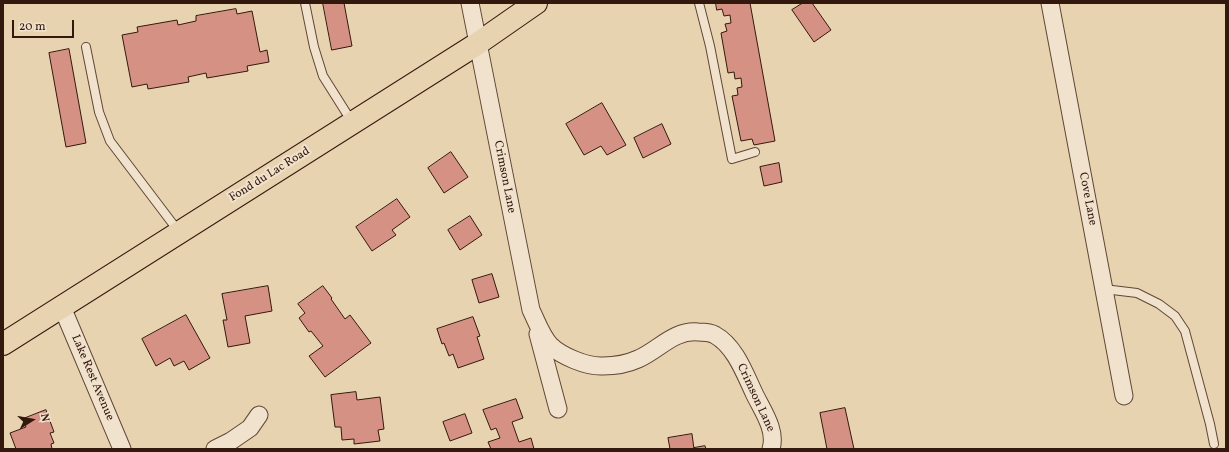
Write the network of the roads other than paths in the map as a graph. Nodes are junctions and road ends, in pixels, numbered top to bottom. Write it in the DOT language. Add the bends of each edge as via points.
graph roads {
  1 [pos="305,3"];
  2 [pos="470,3"];
  3 [pos="536,3"];
  4 [pos="700,3"];
  5 [pos="1050,3"];
  6 [pos="477,44"];
  7 [pos="86,47"];
  8 [pos="353,123"];
  9 [pos="755,152"];
  10 [pos="179,233"];
  11 [pos="1104,289"];
  12 [pos="62,307"];
  13 [pos="531,310"];
  14 [pos="3,344"];
  15 [pos="1124,396"];
  16 [pos="558,409"];
  17 [pos="259,415"];
  18 [pos="1214,444"];
  19 [pos="122,449"];
  20 [pos="215,449"];
  21 [pos="771,449"];
  1 -- 8 [label="lane" via="323,76"];
  2 -- 6 [label="street, Crimson Lane"];
  3 -- 6 [label="main road, Fond du Lac Road"];
  4 -- 9 [label="lane" via="732,159"];
  5 -- 11 [label="street, Cove Lane"];
  6 -- 8 [label="main road, Fond du Lac Road"];
  6 -- 13 [label="street, Crimson Lane"];
  7 -- 10 [label="lane" via="99,112 110,141"];
  8 -- 10 [label="main road, Fond du Lac Road"];
  10 -- 12 [label="main road, Fond du Lac Road"];
  11 -- 15 [label="street, Cove Lane"];
  11 -- 18 [label="lane" via="1137,293 1159,304 1175,316 1186,331"];
  12 -- 14 [label="main road, Fond du Lac Road"];
  12 -- 19 [label="street, Lake Rest Avenue"];
  13 -- 16 [label="street, Crimson Lane"];
  13 -- 21 [label="street, Crimson Lane" via="550,346 564,355 601,367 638,359 668,339 684,333 694,331 716,335 726,344 742,368 773,435"];
  17 -- 20 [label="street" via="250,428"];
}
